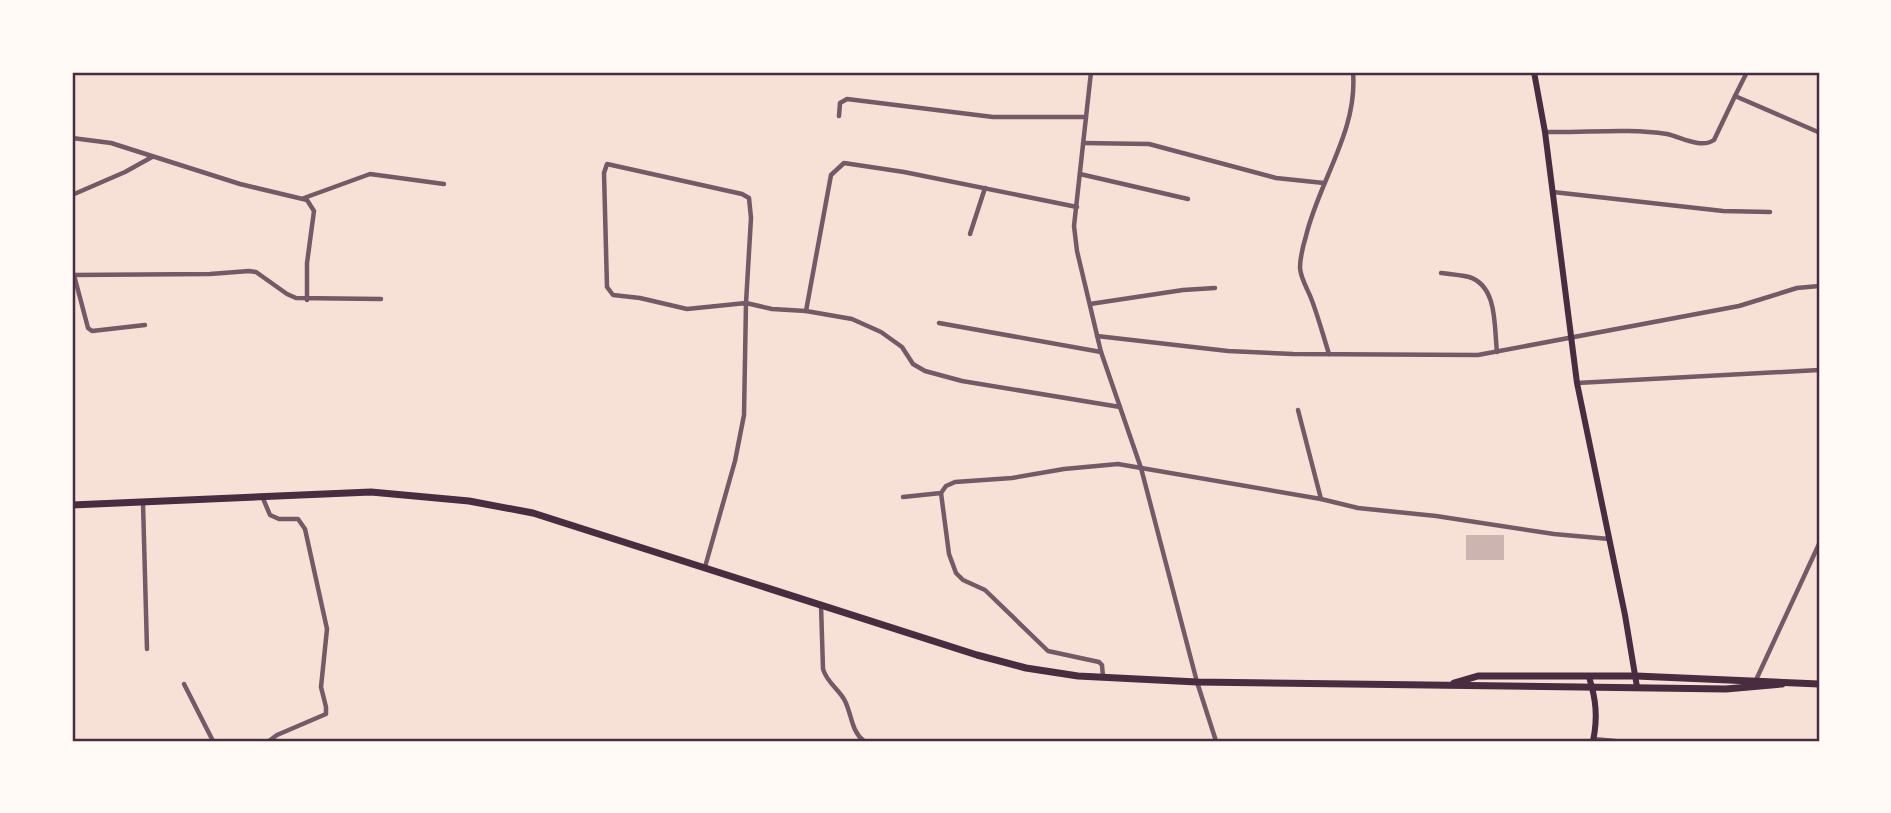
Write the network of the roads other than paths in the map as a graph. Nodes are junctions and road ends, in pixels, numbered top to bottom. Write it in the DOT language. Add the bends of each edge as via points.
graph roads {
  1 [pos="1091,72"];
  2 [pos="1353,72"];
  3 [pos="1534,72"];
  4 [pos="1747,72"];
  5 [pos="1735,96"];
  6 [pos="839,116"];
  7 [pos="1086,117"];
  8 [pos="1545,132"];
  9 [pos="1818,132"];
  10 [pos="72,138"];
  11 [pos="1083,144"];
  12 [pos="152,156"];
  13 [pos="1080,174"];
  14 [pos="1324,183"];
  15 [pos="444,184"];
  16 [pos="985,188"];
  17 [pos="1553,192"];
  18 [pos="72,195"];
  19 [pos="303,198"];
  20 [pos="1188,199"];
  21 [pos="1077,207"];
  22 [pos="1770,212"];
  23 [pos="970,234"];
  24 [pos="1440,273"];
  25 [pos="73,275"];
  26 [pos="1819,286"];
  27 [pos="1215,288"];
  28 [pos="381,299"];
  29 [pos="307,300"];
  30 [pos="746,303"];
  31 [pos="1090,304"];
  32 [pos="806,311"];
  33 [pos="939,323"];
  34 [pos="145,325"];
  35 [pos="1097,336"];
  36 [pos="1572,337"];
  37 [pos="1101,352"];
  38 [pos="1497,352"];
  39 [pos="1329,354"];
  40 [pos="1819,370"];
  41 [pos="1577,383"];
  42 [pos="1120,407"];
  43 [pos="1298,410"];
  44 [pos="1141,468"];
  45 [pos="940,493"];
  46 [pos="262,496"];
  47 [pos="903,497"];
  48 [pos="1321,499"];
  49 [pos="143,502"];
  50 [pos="72,505"];
  51 [pos="1609,539"];
  52 [pos="1819,544"];
  53 [pos="705,567"];
  54 [pos="821,604"];
  55 [pos="148,649"];
  56 [pos="1636,676"];
  57 [pos="1103,677"];
  58 [pos="1588,677"];
  59 [pos="1756,680"];
  60 [pos="1197,682"];
  61 [pos="184,684"];
  62 [pos="1782,684"];
  63 [pos="1819,684"];
  64 [pos="1443,686"];
  65 [pos="1592,686"];
  66 [pos="1637,687"];
  67 [pos="1594,740"];
  68 [pos="213,741"];
  69 [pos="269,741"];
  70 [pos="864,741"];
  71 [pos="1216,741"];
  72 [pos="1615,741"];
  1 -- 7 [label="street"];
  2 -- 14 [label="street" via="1349,117"];
  3 -- 8 [label="main road"];
  4 -- 5 [label="street"];
  5 -- 8 [label="street" via="1714,140 1705,144 1640,131"];
  5 -- 9 [label="street"];
  6 -- 7 [label="street" via="840,103 846,99 993,117"];
  7 -- 11 [label="street"];
  8 -- 17 [label="main road"];
  10 -- 12 [label="street" via="111,143"];
  11 -- 13 [label="street"];
  11 -- 14 [label="street" via="1149,144 1276,178"];
  12 -- 18 [label="street"];
  12 -- 19 [label="street"];
  13 -- 20 [label="street"];
  13 -- 21 [label="street"];
  14 -- 39 [label="street" via="1309,222 1300,269"];
  15 -- 19 [label="street" via="370,174"];
  16 -- 21 [label="street"];
  16 -- 23 [label="street"];
  16 -- 32 [label="street" via="844,163 831,175"];
  17 -- 22 [label="street"];
  17 -- 36 [label="main road"];
  19 -- 29 [label="street" via="314,211"];
  21 -- 31 [label="street" via="1074,238"];
  24 -- 38 [label="street" via="1468,277 1486,287"];
  25 -- 29 [label="street" via="249,271 287,294"];
  25 -- 34 [label="street" via="92,331"];
  26 -- 36 [label="street"];
  27 -- 31 [label="street"];
  28 -- 29 [label="street"];
  30 -- 30 [label="street" via="687,309 618,297 608,291 604,167 607,164 749,198"];
  30 -- 32 [label="street"];
  30 -- 53 [label="street" via="744,415"];
  31 -- 35 [label="street"];
  32 -- 42 [label="street" via="862,323 902,347 913,364 925,371"];
  33 -- 37 [label="street"];
  35 -- 37 [label="street"];
  35 -- 39 [label="street" via="1228,351"];
  36 -- 38 [label="street"];
  36 -- 41 [label="main road"];
  37 -- 42 [label="street"];
  38 -- 39 [label="street"];
  40 -- 41 [label="street"];
  41 -- 51 [label="main road"];
  42 -- 44 [label="street"];
  43 -- 48 [label="street"];
  44 -- 45 [label="street" via="1118,464 954,482"];
  44 -- 48 [label="street"];
  44 -- 60 [label="street"];
  45 -- 47 [label="street"];
  45 -- 57 [label="street" via="949,554 962,580 985,590 1048,651 1099,662"];
  46 -- 49 [label="highway"];
  46 -- 53 [label="highway" via="371,492 469,500 533,513"];
  46 -- 69 [label="street" via="270,515 298,519 305,529 327,629 321,687 326,714"];
  48 -- 51 [label="street" via="1358,508"];
  49 -- 50 [label="highway"];
  49 -- 55 [label="street"];
  51 -- 56 [label="main road"];
  52 -- 59 [label="street"];
  53 -- 54 [label="highway"];
  54 -- 57 [label="highway" via="977,655 1051,673"];
  54 -- 70 [label="street" via="825,677 845,702"];
  56 -- 58 [label="highway"];
  56 -- 59 [label="highway"];
  56 -- 66 [label="main road"];
  57 -- 60 [label="highway"];
  58 -- 64 [label="highway" via="1479,676"];
  58 -- 65 [label="main road"];
  59 -- 62 [label="highway"];
  60 -- 64 [label="highway"];
  60 -- 71 [label="street"];
  61 -- 68 [label="street"];
  62 -- 63 [label="highway"];
  62 -- 66 [label="highway"];
  64 -- 65 [label="highway"];
  65 -- 66 [label="highway"];
  65 -- 67 [label="main road" via="1597,719"];
  67 -- 72 [label="street"];
}
